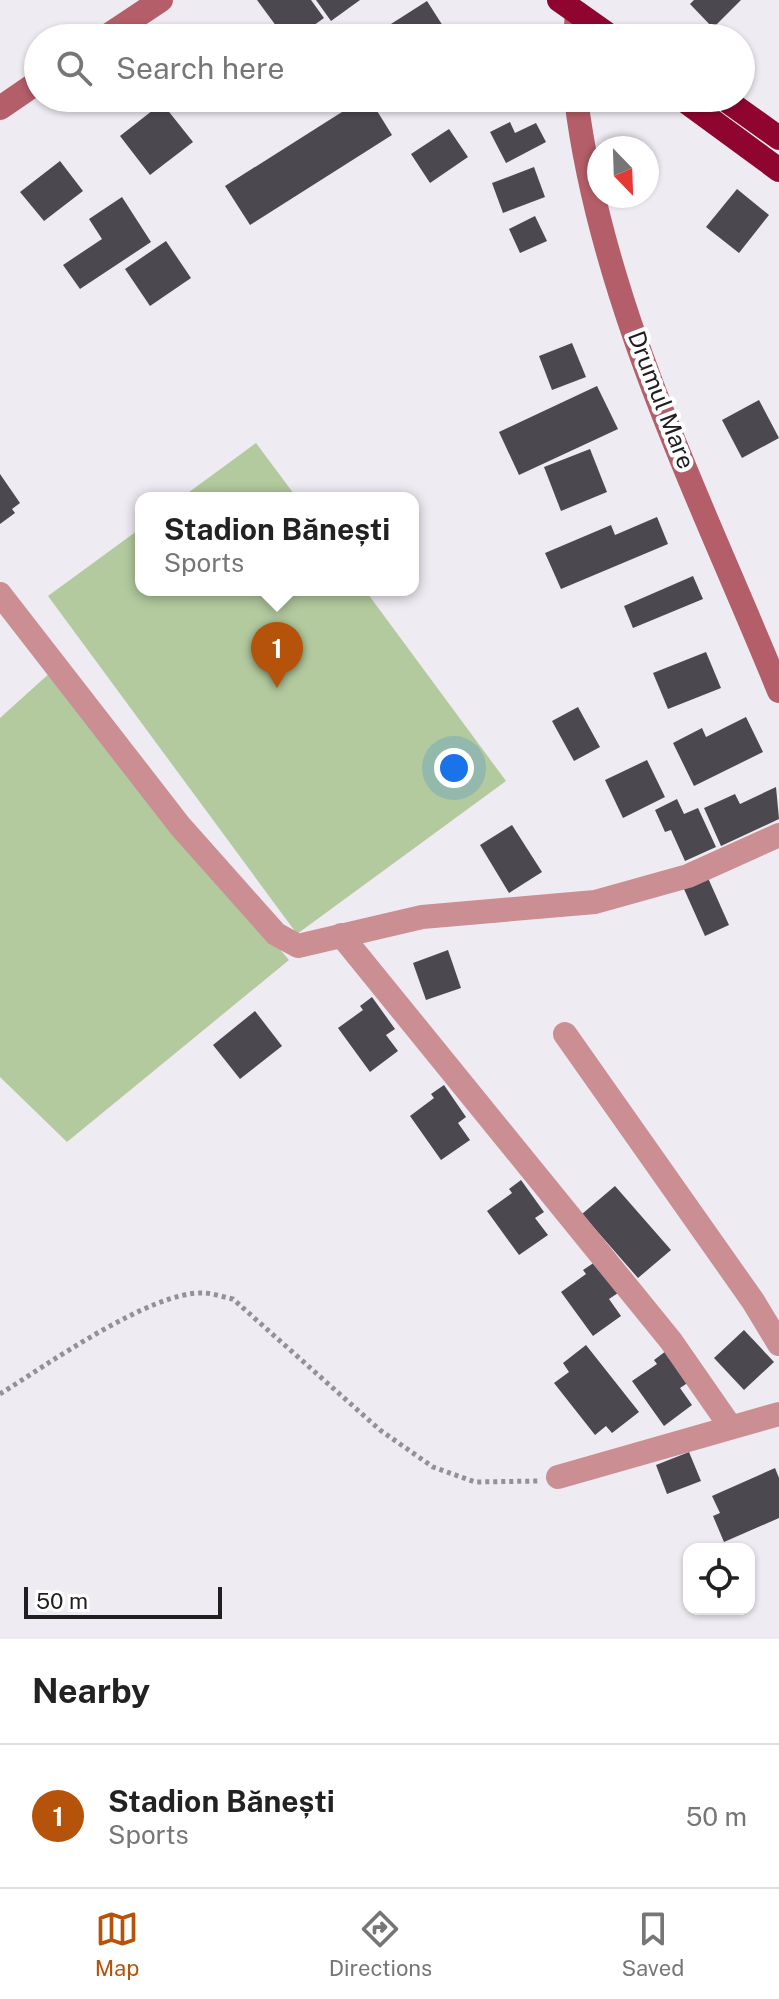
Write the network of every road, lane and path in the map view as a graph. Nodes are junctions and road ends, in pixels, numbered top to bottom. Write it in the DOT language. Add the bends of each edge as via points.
graph roads {
  1 [pos="161,0"];
  2 [pos="568,6"];
  3 [pos="125,24"];
  4 [pos="593,24"];
  5 [pos="24,92"];
  6 [pos="0,108"];
  7 [pos="578,112"];
  8 [pos="700,112"];
  9 [pos="743,112"];
  10 [pos="779,138"];
  11 [pos="779,170"];
  12 [pos="0,594"];
  13 [pos="779,691"];
  14 [pos="779,835"];
  15 [pos="341,935"];
  16 [pos="565,1034"];
  17 [pos="779,1344"];
  18 [pos="0,1394"];
  19 [pos="779,1414"];
  20 [pos="730,1426"];
  21 [pos="558,1477"];
  1 -- 3 [label="street"];
  2 -- 4 [label="highway"];
  5 -- 6 [label="street"];
  7 -- 13 [label="street, Drumul Mare" via="587,171 620,287 697,494"];
  8 -- 11 [label="highway"];
  9 -- 10 [label="highway"];
  12 -- 15 [label="street" via="180,826 276,934 298,946"];
  14 -- 15 [label="street" via="688,876 595,902 422,917"];
  15 -- 20 [label="street" via="671,1341"];
  16 -- 17 [label="street"];
  18 -- 21 [label="path" via="68,1350 160,1303 201,1293 233,1299 380,1430 433,1467 475,1482 527,1483"];
  19 -- 20 [label="street"];
  20 -- 21 [label="street"];
}
